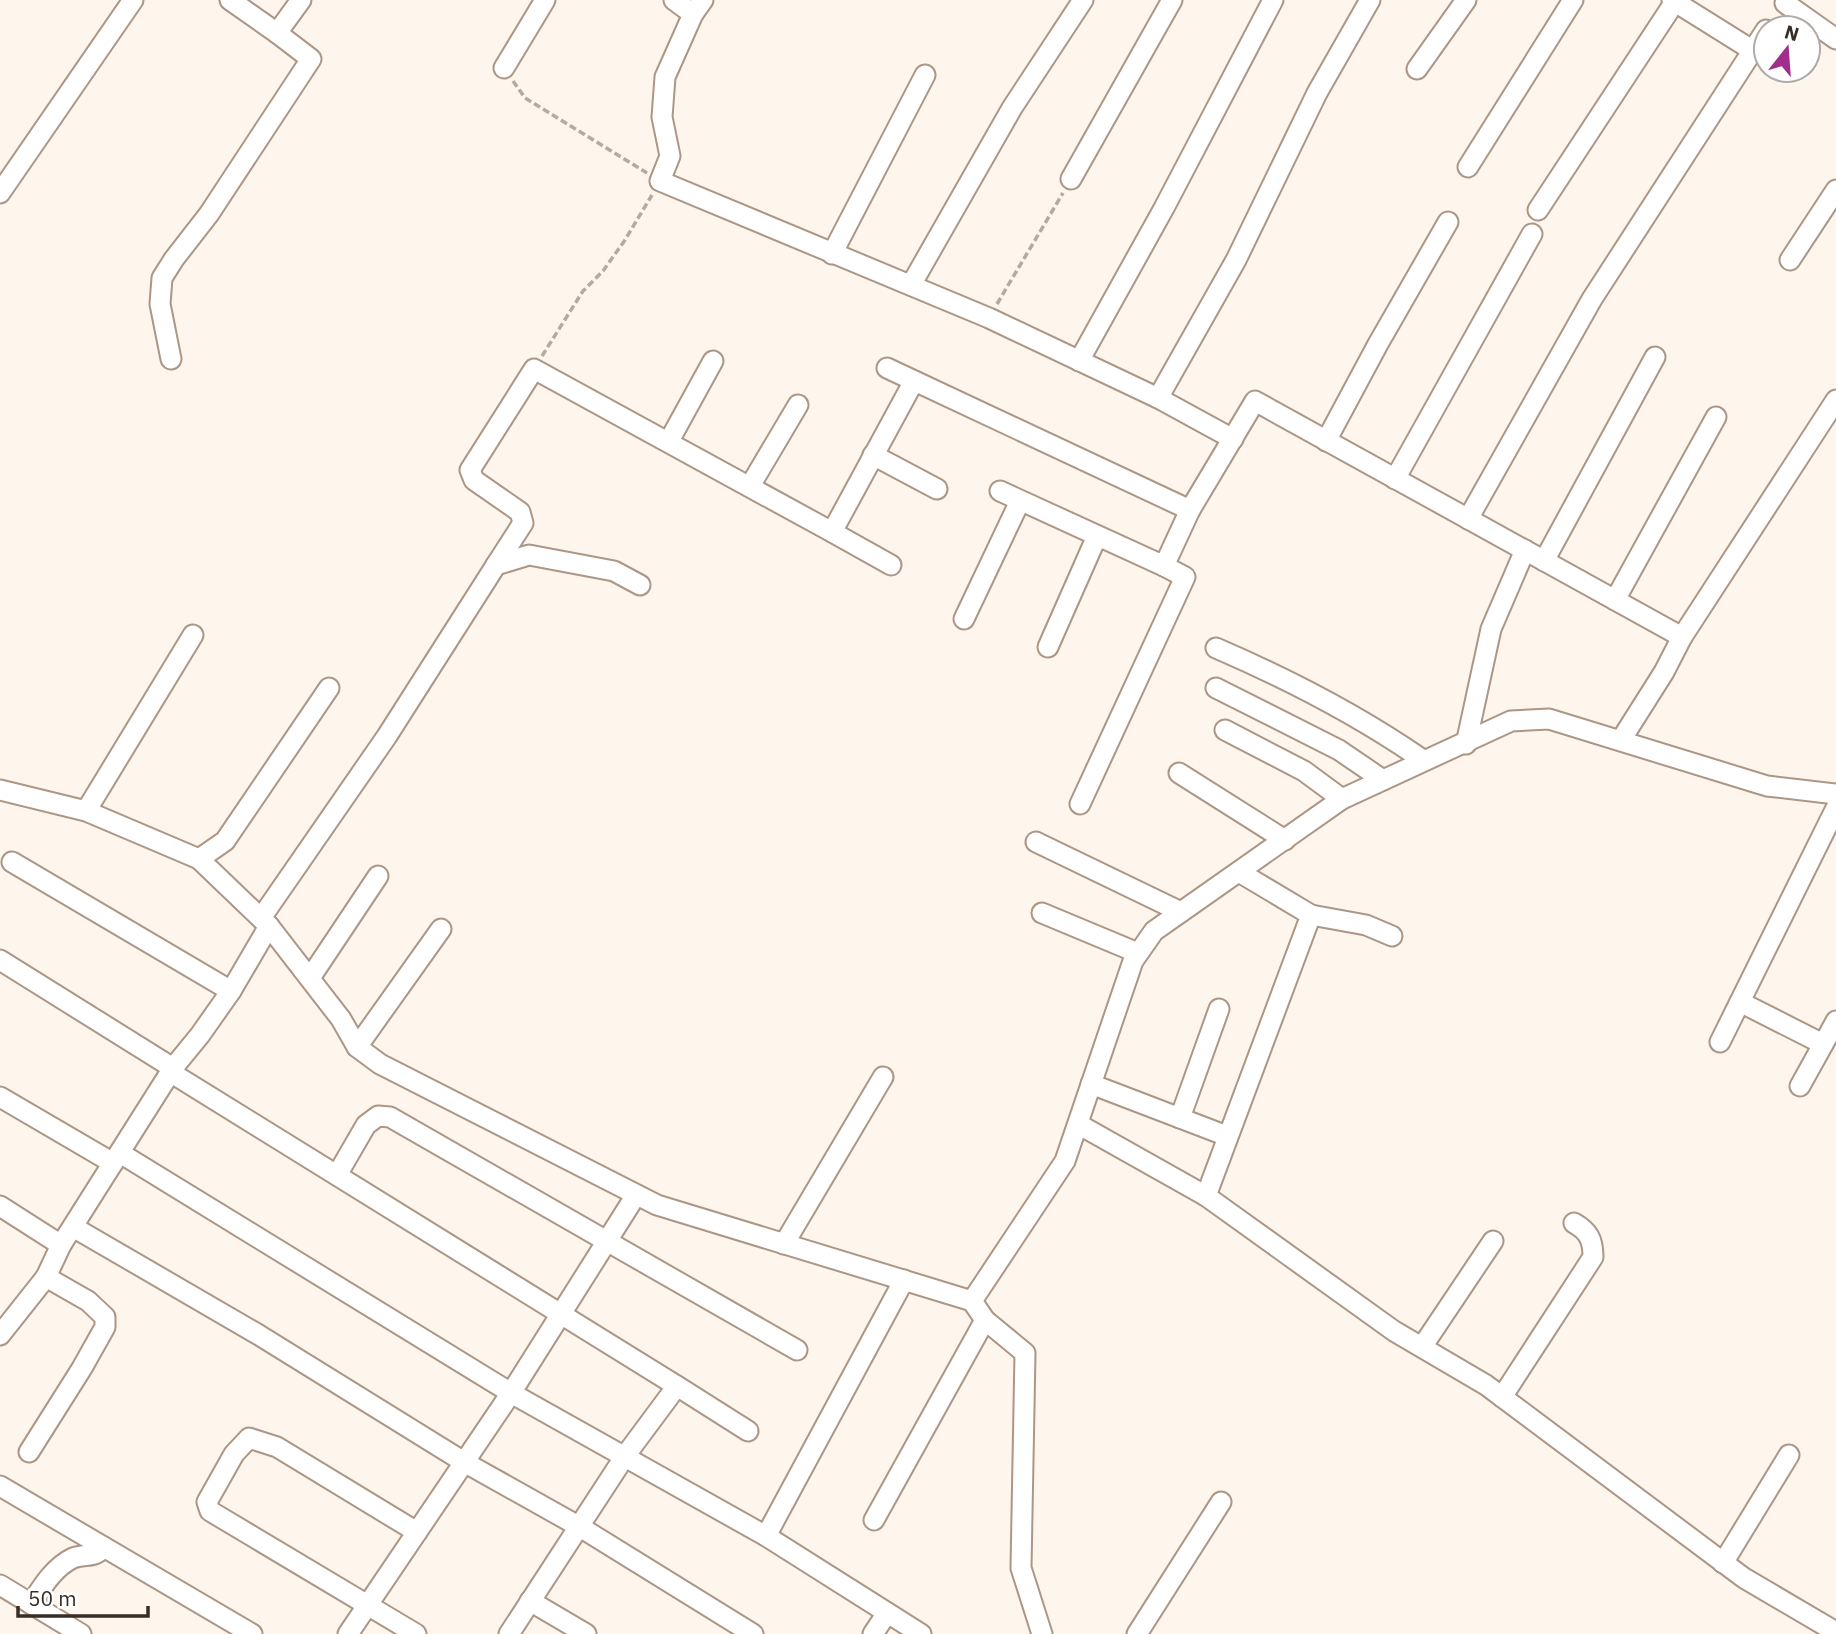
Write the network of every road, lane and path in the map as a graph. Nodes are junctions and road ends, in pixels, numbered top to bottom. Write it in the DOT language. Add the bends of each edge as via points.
graph roads {
  1 [pos="132,0"];
  2 [pos="230,0"];
  3 [pos="301,0"];
  4 [pos="545,0"];
  5 [pos="674,0"];
  6 [pos="1083,0"];
  7 [pos="1172,0"];
  8 [pos="1273,0"];
  9 [pos="1370,0"];
  10 [pos="1466,0"];
  11 [pos="1573,0"];
  12 [pos="1674,1"];
  13 [pos="1786,1"];
  14 [pos="698,7"];
  15 [pos="277,33"];
  16 [pos="1836,40"];
  17 [pos="1752,50"];
  18 [pos="503,68"];
  19 [pos="1417,69"];
  20 [pos="925,75"];
  21 [pos="1468,167"];
  22 [pos="1071,179"];
  23 [pos="660,181"];
  24 [pos="1836,190"];
  25 [pos="0,193"];
  26 [pos="1538,210"];
  27 [pos="1448,222"];
  28 [pos="1532,234"];
  29 [pos="832,254"];
  30 [pos="1790,260"];
  31 [pos="911,285"];
  32 [pos="989,317"];
  33 [pos="1655,357"];
  34 [pos="171,359"];
  35 [pos="713,361"];
  36 [pos="1079,361"];
  37 [pos="887,368"];
  38 [pos="534,369"];
  39 [pos="914,381"];
  40 [pos="1158,398"];
  41 [pos="1836,400"];
  42 [pos="798,405"];
  43 [pos="1716,417"];
  44 [pos="1233,439"];
  45 [pos="668,441"];
  46 [pos="1326,441"];
  47 [pos="873,455"];
  48 [pos="1395,479"];
  49 [pos="750,486"];
  50 [pos="937,489"];
  51 [pos="1000,491"];
  52 [pos="1020,501"];
  53 [pos="1190,510"];
  54 [pos="1468,519"];
  55 [pos="832,532"];
  56 [pos="1097,536"];
  57 [pos="1525,550"];
  58 [pos="1544,561"];
  59 [pos="496,565"];
  60 [pos="891,565"];
  61 [pos="1164,566"];
  62 [pos="640,584"];
  63 [pos="1615,600"];
  64 [pos="964,619"];
  65 [pos="194,635"];
  66 [pos="1682,637"];
  67 [pos="1048,647"];
  68 [pos="1216,649"];
  69 [pos="329,688"];
  70 [pos="1216,688"];
  71 [pos="1225,730"];
  72 [pos="1621,740"];
  73 [pos="1466,744"];
  74 [pos="1423,760"];
  75 [pos="1179,773"];
  76 [pos="1383,780"];
  77 [pos="0,789"];
  78 [pos="1836,794"];
  79 [pos="1342,799"];
  80 [pos="1080,804"];
  81 [pos="1836,808"];
  82 [pos="86,811"];
  83 [pos="1285,840"];
  84 [pos="1036,842"];
  85 [pos="199,859"];
  86 [pos="12,862"];
  87 [pos="1240,872"];
  88 [pos="378,876"];
  89 [pos="1181,912"];
  90 [pos="1042,913"];
  91 [pos="1311,915"];
  92 [pos="265,922"];
  93 [pos="441,929"];
  94 [pos="1392,936"];
  95 [pos="1138,953"];
  96 [pos="0,960"];
  97 [pos="310,978"];
  98 [pos="231,991"];
  99 [pos="1740,1002"];
  100 [pos="1219,1009"];
  101 [pos="1836,1021"];
  102 [pos="1720,1042"];
  103 [pos="1824,1044"];
  104 [pos="357,1047"];
  105 [pos="171,1070"];
  106 [pos="883,1077"];
  107 [pos="1091,1084"];
  108 [pos="1800,1086"];
  109 [pos="0,1097"];
  110 [pos="1180,1118"];
  111 [pos="1078,1124"];
  112 [pos="1227,1136"];
  113 [pos="116,1158"];
  114 [pos="337,1175"];
  115 [pos="636,1195"];
  116 [pos="1206,1196"];
  117 [pos="0,1206"];
  118 [pos="1574,1223"];
  119 [pos="73,1227"];
  120 [pos="605,1241"];
  121 [pos="1493,1241"];
  122 [pos="784,1244"];
  123 [pos="61,1245"];
  124 [pos="46,1277"];
  125 [pos="904,1280"];
  126 [pos="972,1301"];
  127 [pos="560,1312"];
  128 [pos="7,1313"];
  129 [pos="985,1320"];
  130 [pos="0,1335"];
  131 [pos="1422,1348"];
  132 [pos="797,1350"];
  133 [pos="677,1386"];
  134 [pos="511,1393"];
  135 [pos="1502,1397"];
  136 [pos="748,1431"];
  137 [pos="29,1452"];
  138 [pos="1789,1455"];
  139 [pos="625,1456"];
  140 [pos="464,1462"];
  141 [pos="0,1486"];
  142 [pos="1221,1502"];
  143 [pos="874,1520"];
  144 [pos="580,1527"];
  145 [pos="417,1532"];
  146 [pos="766,1536"];
  147 [pos="104,1547"];
  148 [pos="1723,1563"];
  149 [pos="0,1585"];
  150 [pos="530,1601"];
  151 [pos="31,1604"];
  152 [pos="368,1604"];
  153 [pos="887,1613"];
  154 [pos="1836,1632"];
  155 [pos="81,1634"];
  156 [pos="252,1634"];
  157 [pos="348,1634"];
  158 [pos="416,1634"];
  159 [pos="509,1634"];
  160 [pos="586,1634"];
  161 [pos="753,1634"];
  162 [pos="873,1634"];
  163 [pos="921,1634"];
  164 [pos="1042,1634"];
  165 [pos="1137,1634"];
  1 -- 25 [label="street"];
  2 -- 15 [label="street"];
  3 -- 15 [label="street"];
  4 -- 18 [label="street"];
  5 -- 14 [label="street"];
  6 -- 31 [label="street" via="1012,108"];
  7 -- 22 [label="street"];
  8 -- 36 [label="street"];
  9 -- 40 [label="street" via="1317,93 1236,260"];
  10 -- 19 [label="street"];
  11 -- 21 [label="street"];
  12 -- 17 [label="street"];
  12 -- 26 [label="street"];
  13 -- 16 [label="street"];
  14 -- 23 [label="street" via="665,77 662,117 670,156"];
  15 -- 34 [label="street" via="311,60 162,278 160,304"];
  17 -- 54 [label="street" via="1592,299"];
  18 -- 23 [label="path" via="525,97"];
  20 -- 29 [label="street"];
  22 -- 32 [label="path"];
  23 -- 29 [label="street"];
  23 -- 38 [label="path" via="625,240 583,291"];
  24 -- 30 [label="street"];
  27 -- 46 [label="street"];
  28 -- 48 [label="street"];
  29 -- 31 [label="street"];
  31 -- 32 [label="street"];
  32 -- 36 [label="street"];
  33 -- 58 [label="street"];
  35 -- 45 [label="street"];
  36 -- 40 [label="street"];
  37 -- 39 [label="street"];
  38 -- 45 [label="street"];
  38 -- 59 [label="street" via="470,470 474,480 520,512 523,523"];
  39 -- 47 [label="street"];
  39 -- 53 [label="street"];
  40 -- 44 [label="street"];
  41 -- 66 [label="street"];
  42 -- 49 [label="street"];
  43 -- 63 [label="street"];
  44 -- 46 [label="street" via="1255,401"];
  44 -- 53 [label="street"];
  45 -- 49 [label="street"];
  46 -- 48 [label="street"];
  47 -- 50 [label="street"];
  47 -- 55 [label="street"];
  48 -- 54 [label="street"];
  49 -- 55 [label="street"];
  51 -- 52 [label="street"];
  52 -- 56 [label="street"];
  52 -- 64 [label="street"];
  53 -- 61 [label="street"];
  54 -- 57 [label="street"];
  55 -- 60 [label="street"];
  56 -- 61 [label="street"];
  56 -- 67 [label="street"];
  57 -- 58 [label="street"];
  57 -- 73 [label="street" via="1491,629"];
  58 -- 63 [label="street"];
  59 -- 62 [label="street" via="529,555 614,571"];
  59 -- 92 [label="street"];
  61 -- 80 [label="street" via="1185,577"];
  63 -- 66 [label="street"];
  65 -- 82 [label="street"];
  66 -- 72 [label="street"];
  68 -- 74 [label="street" via="1281,676"];
  69 -- 85 [label="street" via="225,841"];
  70 -- 76 [label="street" via="1339,750"];
  71 -- 79 [label="street" via="1304,771"];
  72 -- 73 [label="street" via="1549,719 1511,720"];
  72 -- 78 [label="street" via="1767,786"];
  73 -- 74 [label="street"];
  74 -- 76 [label="street"];
  75 -- 83 [label="street"];
  76 -- 79 [label="street"];
  77 -- 82 [label="street"];
  79 -- 83 [label="street"];
  81 -- 99 [label="street"];
  82 -- 85 [label="street"];
  83 -- 87 [label="street"];
  84 -- 89 [label="street"];
  85 -- 92 [label="street"];
  86 -- 98 [label="street"];
  87 -- 89 [label="street"];
  87 -- 91 [label="street"];
  88 -- 97 [label="street"];
  89 -- 95 [label="street" via="1154,931"];
  90 -- 95 [label="street"];
  91 -- 94 [label="street" via="1366,925"];
  91 -- 112 [label="street"];
  92 -- 97 [label="street"];
  92 -- 98 [label="street"];
  93 -- 104 [label="street"];
  95 -- 107 [label="street"];
  96 -- 105 [label="street"];
  97 -- 104 [label="street"];
  98 -- 105 [label="street"];
  99 -- 102 [label="street"];
  99 -- 103 [label="street"];
  100 -- 110 [label="street"];
  101 -- 103 [label="street"];
  103 -- 108 [label="street"];
  104 -- 115 [label="street" via="380,1064"];
  105 -- 113 [label="street"];
  105 -- 114 [label="street"];
  106 -- 122 [label="street"];
  107 -- 110 [label="street"];
  107 -- 111 [label="street"];
  109 -- 113 [label="street"];
  110 -- 112 [label="street"];
  111 -- 116 [label="street"];
  111 -- 126 [label="street" via="1065,1161"];
  112 -- 116 [label="street"];
  113 -- 119 [label="street"];
  113 -- 134 [label="street"];
  114 -- 120 [label="street" via="366,1125 378,1116 390,1116"];
  114 -- 127 [label="street"];
  115 -- 120 [label="street"];
  115 -- 122 [label="street"];
  116 -- 131 [label="street"];
  117 -- 123 [label="street"];
  118 -- 135 [label="street" via="1586,1230 1593,1256"];
  119 -- 123 [label="street"];
  119 -- 140 [label="street"];
  120 -- 127 [label="street"];
  120 -- 132 [label="street"];
  121 -- 131 [label="street"];
  122 -- 125 [label="street"];
  123 -- 124 [label="street"];
  124 -- 128 [label="street"];
  124 -- 137 [label="street" via="88,1301 105,1317 105,1327"];
  125 -- 126 [label="street"];
  125 -- 146 [label="street"];
  126 -- 129 [label="street"];
  127 -- 133 [label="street"];
  127 -- 134 [label="street"];
  128 -- 130 [label="street"];
  129 -- 143 [label="street"];
  129 -- 164 [label="street" via="1025,1353 1021,1568"];
  131 -- 135 [label="street"];
  133 -- 136 [label="street"];
  133 -- 139 [label="street"];
  134 -- 139 [label="street"];
  134 -- 140 [label="street"];
  135 -- 148 [label="street"];
  138 -- 148 [label="street"];
  139 -- 144 [label="street"];
  139 -- 146 [label="street"];
  140 -- 144 [label="street"];
  140 -- 145 [label="street"];
  141 -- 147 [label="street"];
  142 -- 165 [label="street"];
  144 -- 150 [label="street"];
  144 -- 161 [label="street"];
  145 -- 152 [label="street"];
  145 -- 152 [label="street" via="277,1447 249,1438 234,1454 207,1502 210,1511"];
  146 -- 153 [label="street"];
  147 -- 151 [label="street" via="93,1556 75,1557 58,1568"];
  147 -- 156 [label="street"];
  148 -- 154 [label="street"];
  149 -- 151 [label="street"];
  150 -- 159 [label="street"];
  150 -- 160 [label="street"];
  151 -- 155 [label="street"];
  152 -- 157 [label="street"];
  152 -- 158 [label="street"];
  153 -- 162 [label="street"];
  153 -- 163 [label="street"];
}
